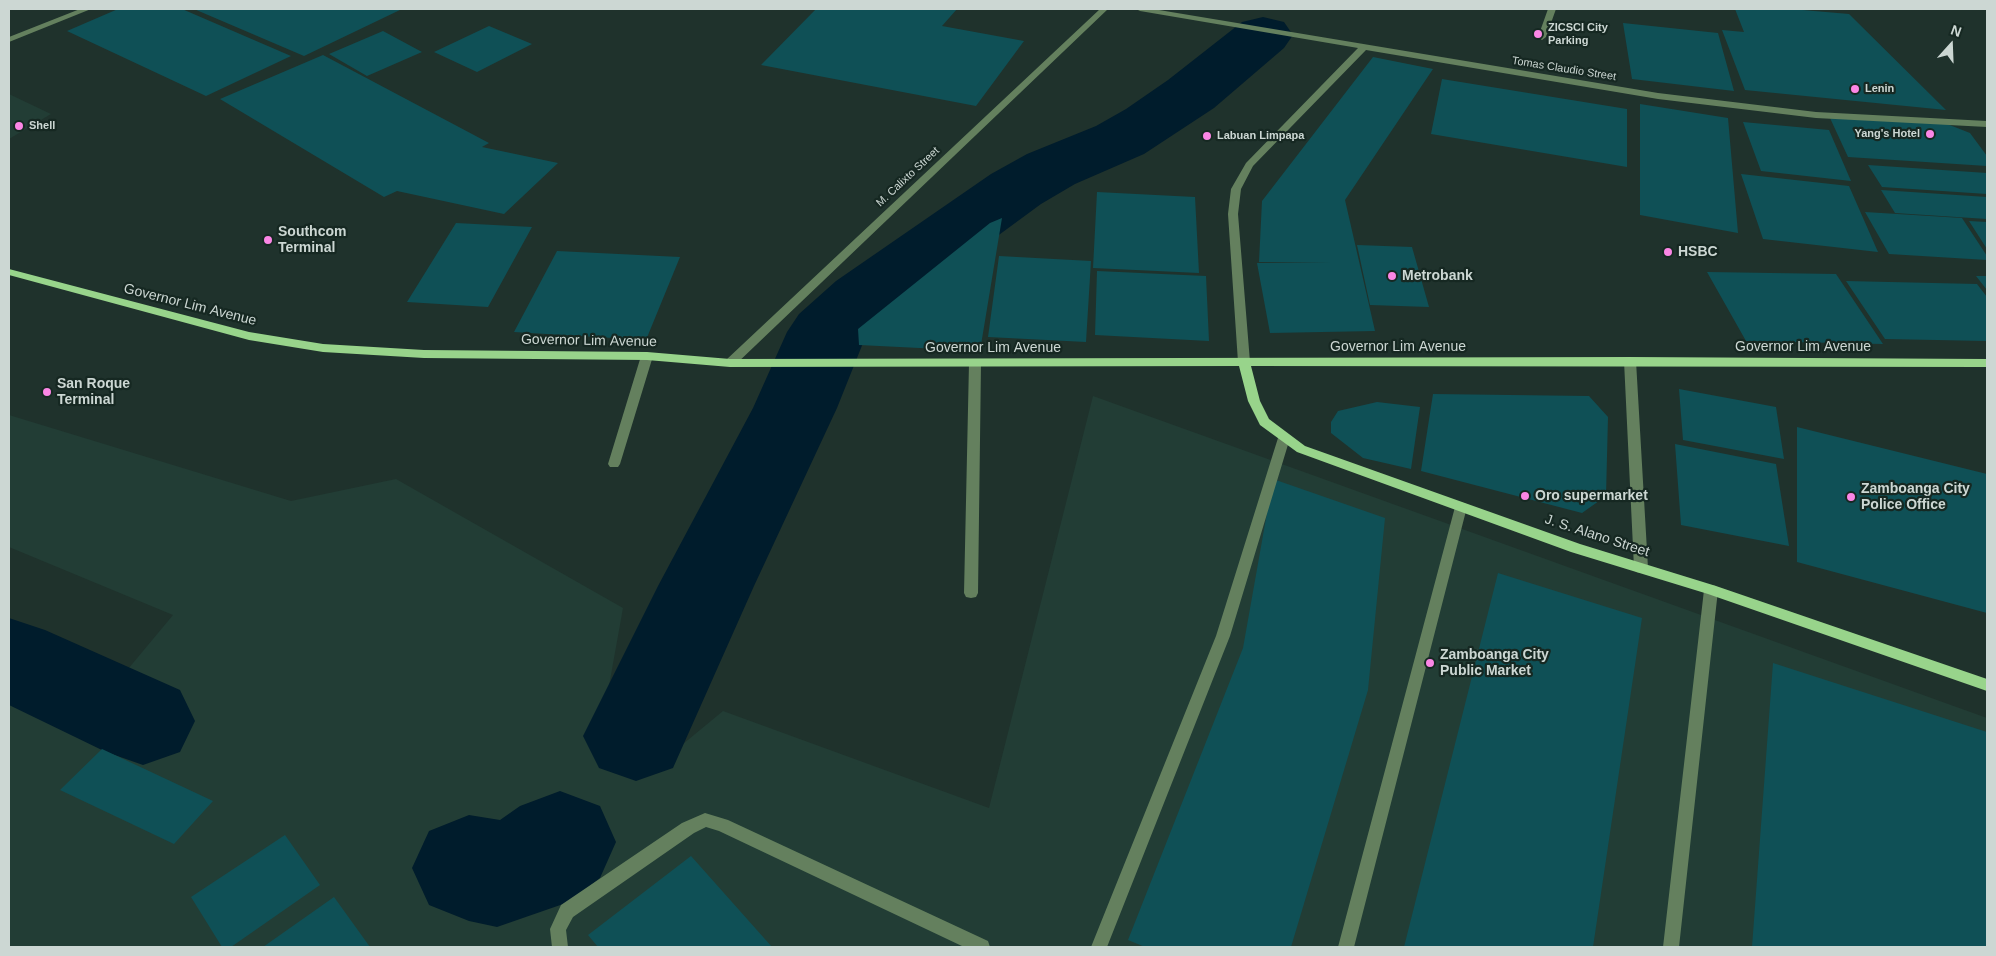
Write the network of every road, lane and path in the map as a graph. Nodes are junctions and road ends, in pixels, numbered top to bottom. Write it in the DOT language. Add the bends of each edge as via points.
graph roads {
  1 [pos="87,9"];
  2 [pos="1104,9"];
  3 [pos="1140,9"];
  4 [pos="1552,9"];
  5 [pos="1542,37"];
  6 [pos="9,40"];
  7 [pos="1364,47"];
  8 [pos="1987,124"];
  9 [pos="9,272"];
  10 [pos="647,356"];
  11 [pos="1630,361"];
  12 [pos="1244,362"];
  13 [pos="730,363"];
  14 [pos="975,363"];
  15 [pos="1987,363"];
  16 [pos="1284,438"];
  17 [pos="614,464"];
  18 [pos="1461,507"];
  19 [pos="1641,568"];
  20 [pos="1711,590"];
  21 [pos="970,593"];
  22 [pos="1987,685"];
  23 [pos="977,946"];
  24 [pos="560,947"];
  25 [pos="1099,947"];
  26 [pos="1346,947"];
  27 [pos="1671,947"];
  1 -- 6 [label="street"];
  2 -- 13 [label="street, M. Calixto Street"];
  3 -- 7 [label="street, Tomas Claudio Street"];
  4 -- 5 [label="street"];
  7 -- 8 [label="street, Tomas Claudio Street" via="1668,97 1816,115"];
  7 -- 12 [label="street" via="1248,165 1236,189 1233,214"];
  9 -- 10 [label="main road, Governor Lim Avenue" via="249,336 322,348 424,354"];
  10 -- 13 [label="main road, Governor Lim Avenue"];
  10 -- 17 [label="street"];
  11 -- 12 [label="main road, Governor Lim Avenue"];
  11 -- 15 [label="main road, Governor Lim Avenue"];
  11 -- 19 [label="street"];
  12 -- 14 [label="main road, Governor Lim Avenue"];
  12 -- 16 [label="main road, J. S. Alano Street" via="1254,401 1264,422"];
  13 -- 14 [label="main road, Governor Lim Avenue"];
  14 -- 21 [label="street"];
  16 -- 18 [label="main road, J. S. Alano Street" via="1301,449"];
  16 -- 25 [label="street" via="1222,636"];
  18 -- 19 [label="main road, J. S. Alano Street"];
  18 -- 26 [label="street"];
  19 -- 20 [label="main road, J. S. Alano Street"];
  20 -- 22 [label="main road, J. S. Alano Street"];
  20 -- 27 [label="street"];
  23 -- 24 [label="street" via="722,825 705,820 688,828 567,911 558,929"];
}
